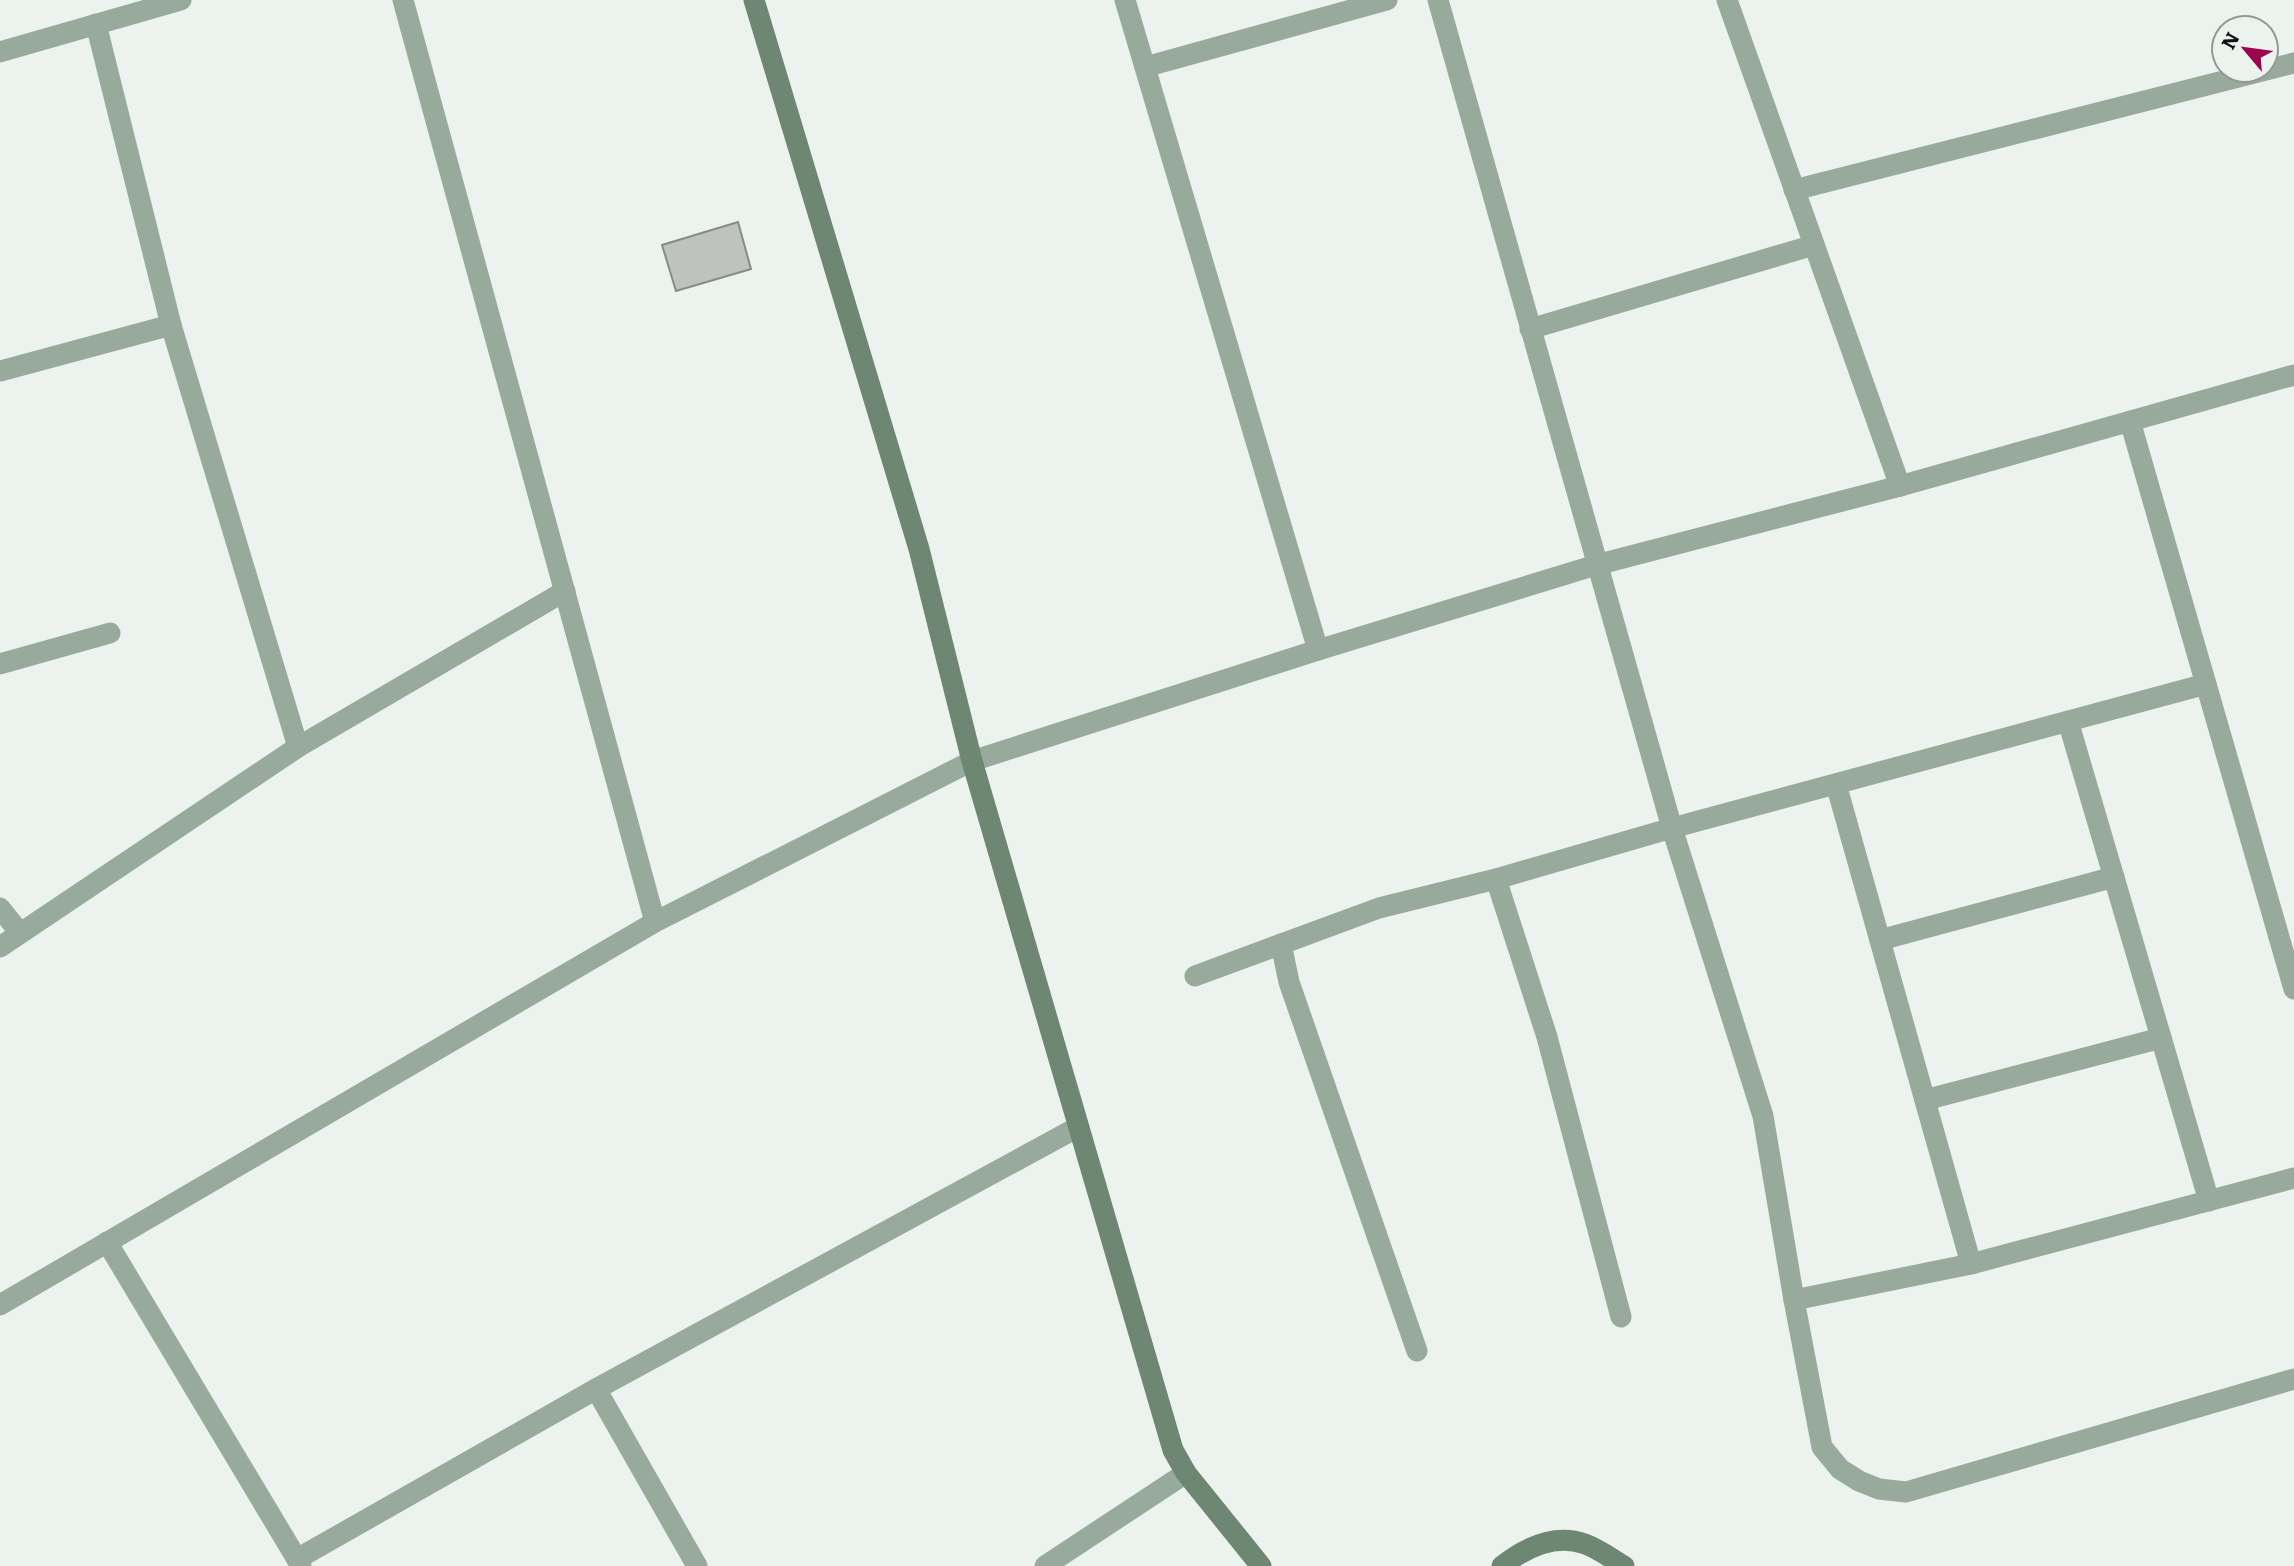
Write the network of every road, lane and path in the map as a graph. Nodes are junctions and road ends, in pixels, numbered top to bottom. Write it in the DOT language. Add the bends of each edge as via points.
graph roads {
  1 [pos="181,0"];
  2 [pos="402,0"];
  3 [pos="754,0"];
  4 [pos="1125,0"];
  5 [pos="1387,0"];
  6 [pos="1438,0"];
  7 [pos="1727,0"];
  8 [pos="96,24"];
  9 [pos="0,52"];
  10 [pos="2294,63"];
  11 [pos="1145,67"];
  12 [pos="1794,190"];
  13 [pos="1814,244"];
  14 [pos="171,325"];
  15 [pos="1530,329"];
  16 [pos="0,371"];
  17 [pos="2294,375"];
  18 [pos="2130,421"];
  19 [pos="1900,486"];
  20 [pos="1596,565"];
  21 [pos="565,591"];
  22 [pos="110,633"];
  23 [pos="1318,650"];
  24 [pos="0,664"];
  25 [pos="2206,684"];
  26 [pos="2068,721"];
  27 [pos="298,747"];
  28 [pos="972,761"];
  29 [pos="1836,784"];
  30 [pos="1672,828"];
  31 [pos="2114,877"];
  32 [pos="1496,879"];
  33 [pos="0,908"];
  34 [pos="655,922"];
  35 [pos="20,933"];
  36 [pos="1880,940"];
  37 [pos="1281,944"];
  38 [pos="0,947"];
  39 [pos="1195,976"];
  40 [pos="2294,989"];
  41 [pos="2161,1038"];
  42 [pos="1925,1100"];
  43 [pos="1078,1127"];
  44 [pos="2294,1178"];
  45 [pos="2209,1201"];
  46 [pos="107,1242"];
  47 [pos="1971,1264"];
  48 [pos="1794,1300"];
  49 [pos="0,1306"];
  50 [pos="1621,1317"];
  51 [pos="1417,1351"];
  52 [pos="2294,1379"];
  53 [pos="596,1389"];
  54 [pos="1185,1473"];
  55 [pos="300,1563"];
  56 [pos="697,1566"];
  57 [pos="1045,1566"];
  58 [pos="1261,1566"];
  59 [pos="1502,1566"];
  60 [pos="1624,1566"];
  1 -- 8 [label="street"];
  2 -- 21 [label="street"];
  3 -- 28 [label="street" via="919,549"];
  4 -- 11 [label="street"];
  5 -- 11 [label="street"];
  6 -- 15 [label="street"];
  7 -- 12 [label="street"];
  8 -- 9 [label="street"];
  8 -- 14 [label="street"];
  10 -- 12 [label="street"];
  11 -- 23 [label="street"];
  12 -- 13 [label="street"];
  13 -- 15 [label="street"];
  13 -- 19 [label="street"];
  14 -- 16 [label="street"];
  14 -- 27 [label="street"];
  15 -- 20 [label="street"];
  17 -- 18 [label="street"];
  18 -- 19 [label="street"];
  18 -- 25 [label="street"];
  19 -- 20 [label="street"];
  20 -- 23 [label="street"];
  20 -- 30 [label="street"];
  21 -- 27 [label="street"];
  21 -- 34 [label="street"];
  22 -- 24 [label="street"];
  23 -- 28 [label="street"];
  25 -- 26 [label="street"];
  25 -- 40 [label="street"];
  26 -- 29 [label="street"];
  26 -- 31 [label="street"];
  27 -- 35 [label="street"];
  28 -- 34 [label="street"];
  28 -- 43 [label="street"];
  29 -- 30 [label="street"];
  29 -- 36 [label="street"];
  30 -- 32 [label="street"];
  30 -- 48 [label="street" via="1763,1116"];
  31 -- 36 [label="street"];
  31 -- 41 [label="street"];
  32 -- 37 [label="street" via="1379,908"];
  32 -- 50 [label="street" via="1547,1037"];
  33 -- 35 [label="street"];
  34 -- 46 [label="street"];
  35 -- 38 [label="street"];
  36 -- 42 [label="street"];
  37 -- 39 [label="street"];
  37 -- 51 [label="street" via="1289,982"];
  41 -- 42 [label="street"];
  41 -- 45 [label="street"];
  42 -- 47 [label="street"];
  43 -- 53 [label="street"];
  43 -- 54 [label="street" via="1173,1450"];
  44 -- 45 [label="street"];
  45 -- 47 [label="street"];
  46 -- 49 [label="street"];
  46 -- 55 [label="street"];
  47 -- 48 [label="street"];
  48 -- 52 [label="street" via="1822,1447 1840,1469 1880,1489 1906,1492"];
  53 -- 55 [label="street"];
  53 -- 56 [label="street"];
  54 -- 57 [label="street"];
  54 -- 58 [label="street"];
  59 -- 60 [label="street" via="1526,1549 1564,1540 1585,1544"];
}
